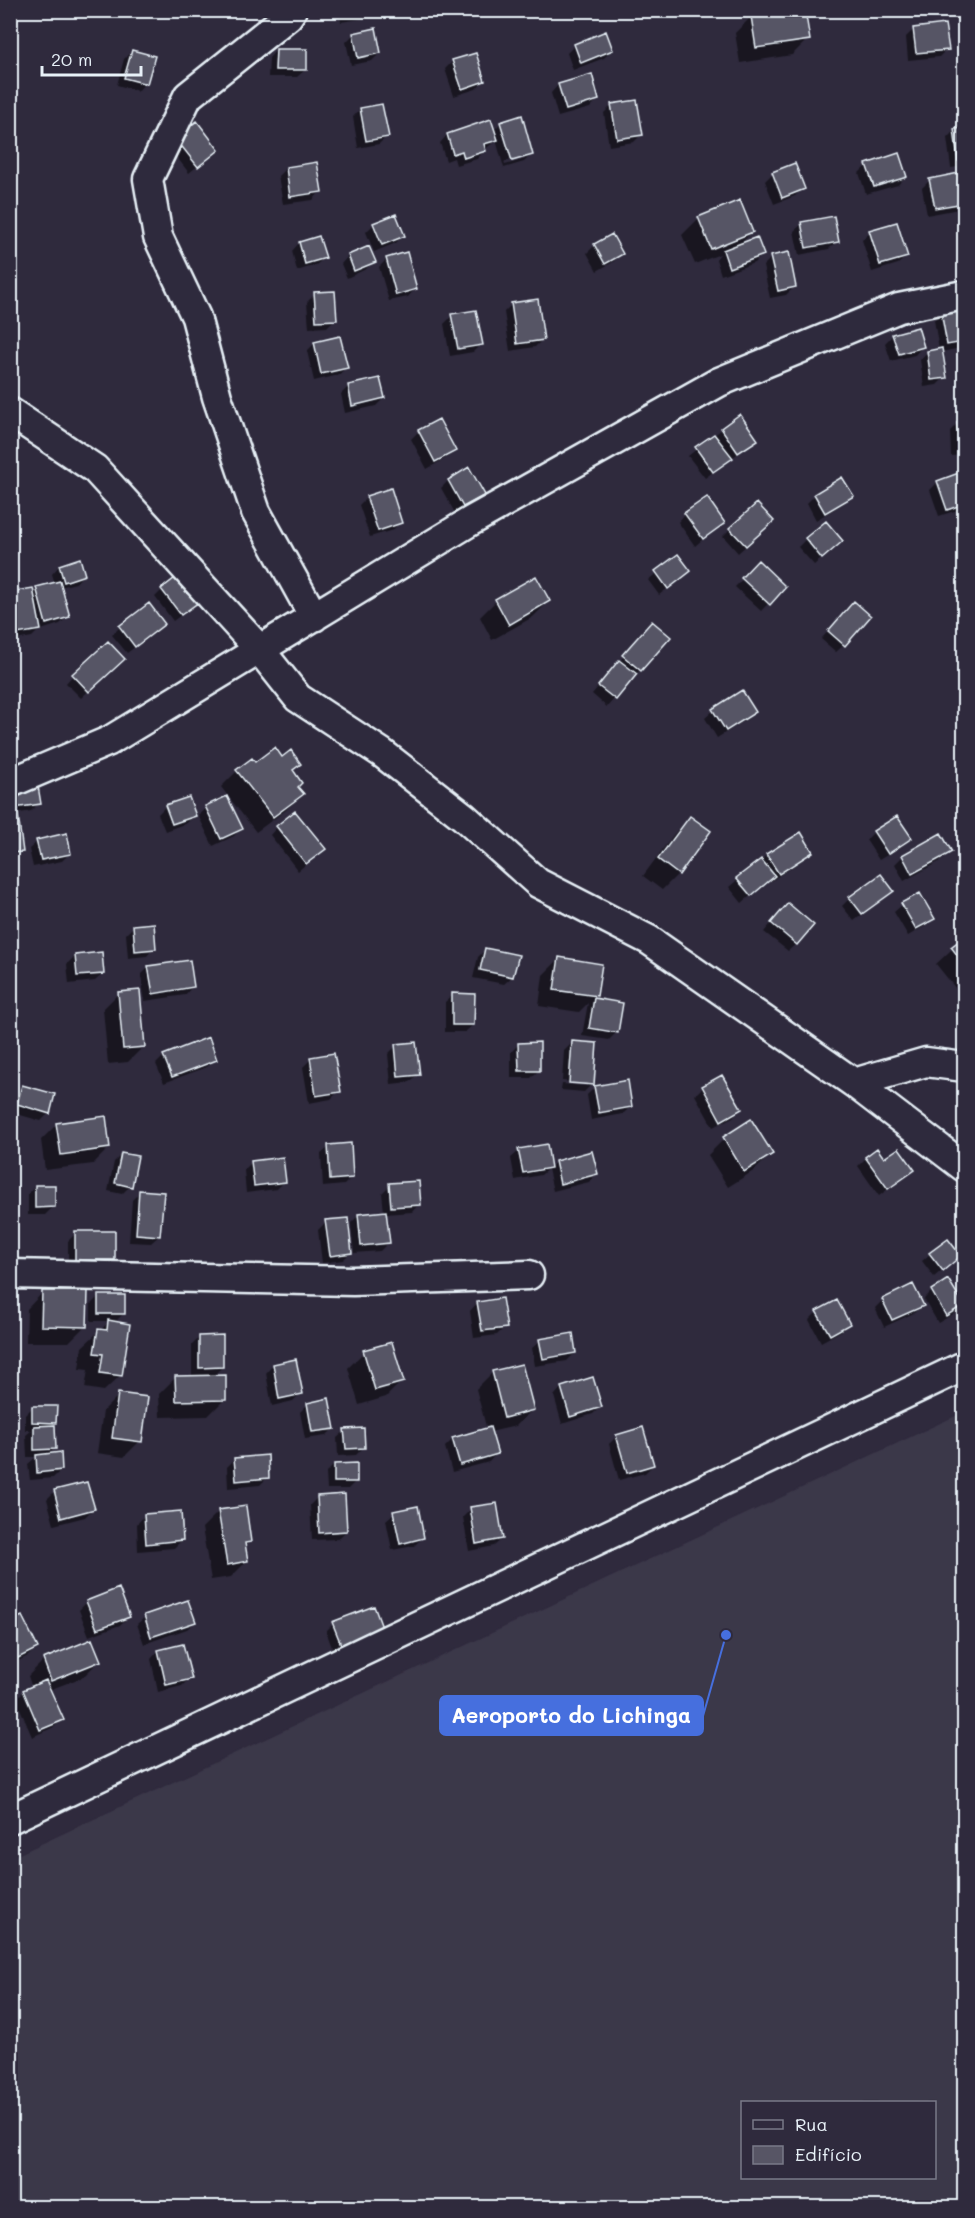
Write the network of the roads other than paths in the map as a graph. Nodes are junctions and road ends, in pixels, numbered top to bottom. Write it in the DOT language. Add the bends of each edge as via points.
graph roads {
  1 [pos="292,10"];
  2 [pos="964,295"];
  3 [pos="10,412"];
  4 [pos="314,617"];
  5 [pos="260,650"];
  6 [pos="10,783"];
  7 [pos="964,1067"];
  8 [pos="854,1083"];
  9 [pos="964,1167"];
  10 [pos="10,1274"];
  11 [pos="529,1275"];
  12 [pos="964,1366"];
  13 [pos="10,1819"];
  1 -- 4 [label="street" via="188,96 148,179 158,237 196,317 217,397 256,512"];
  2 -- 4 [label="street" via="899,308 719,382 471,521"];
  3 -- 5 [label="street" via="95,469"];
  4 -- 5 [label="street"];
  5 -- 6 [label="street" via="109,741"];
  5 -- 8 [label="street" via="298,698 382,753 464,816 538,883 649,940"];
  7 -- 8 [label="street" via="926,1062"];
  8 -- 9 [label="street"];
  10 -- 11 [label="street" via="353,1281"];
  12 -- 13 [label="street"];
}
